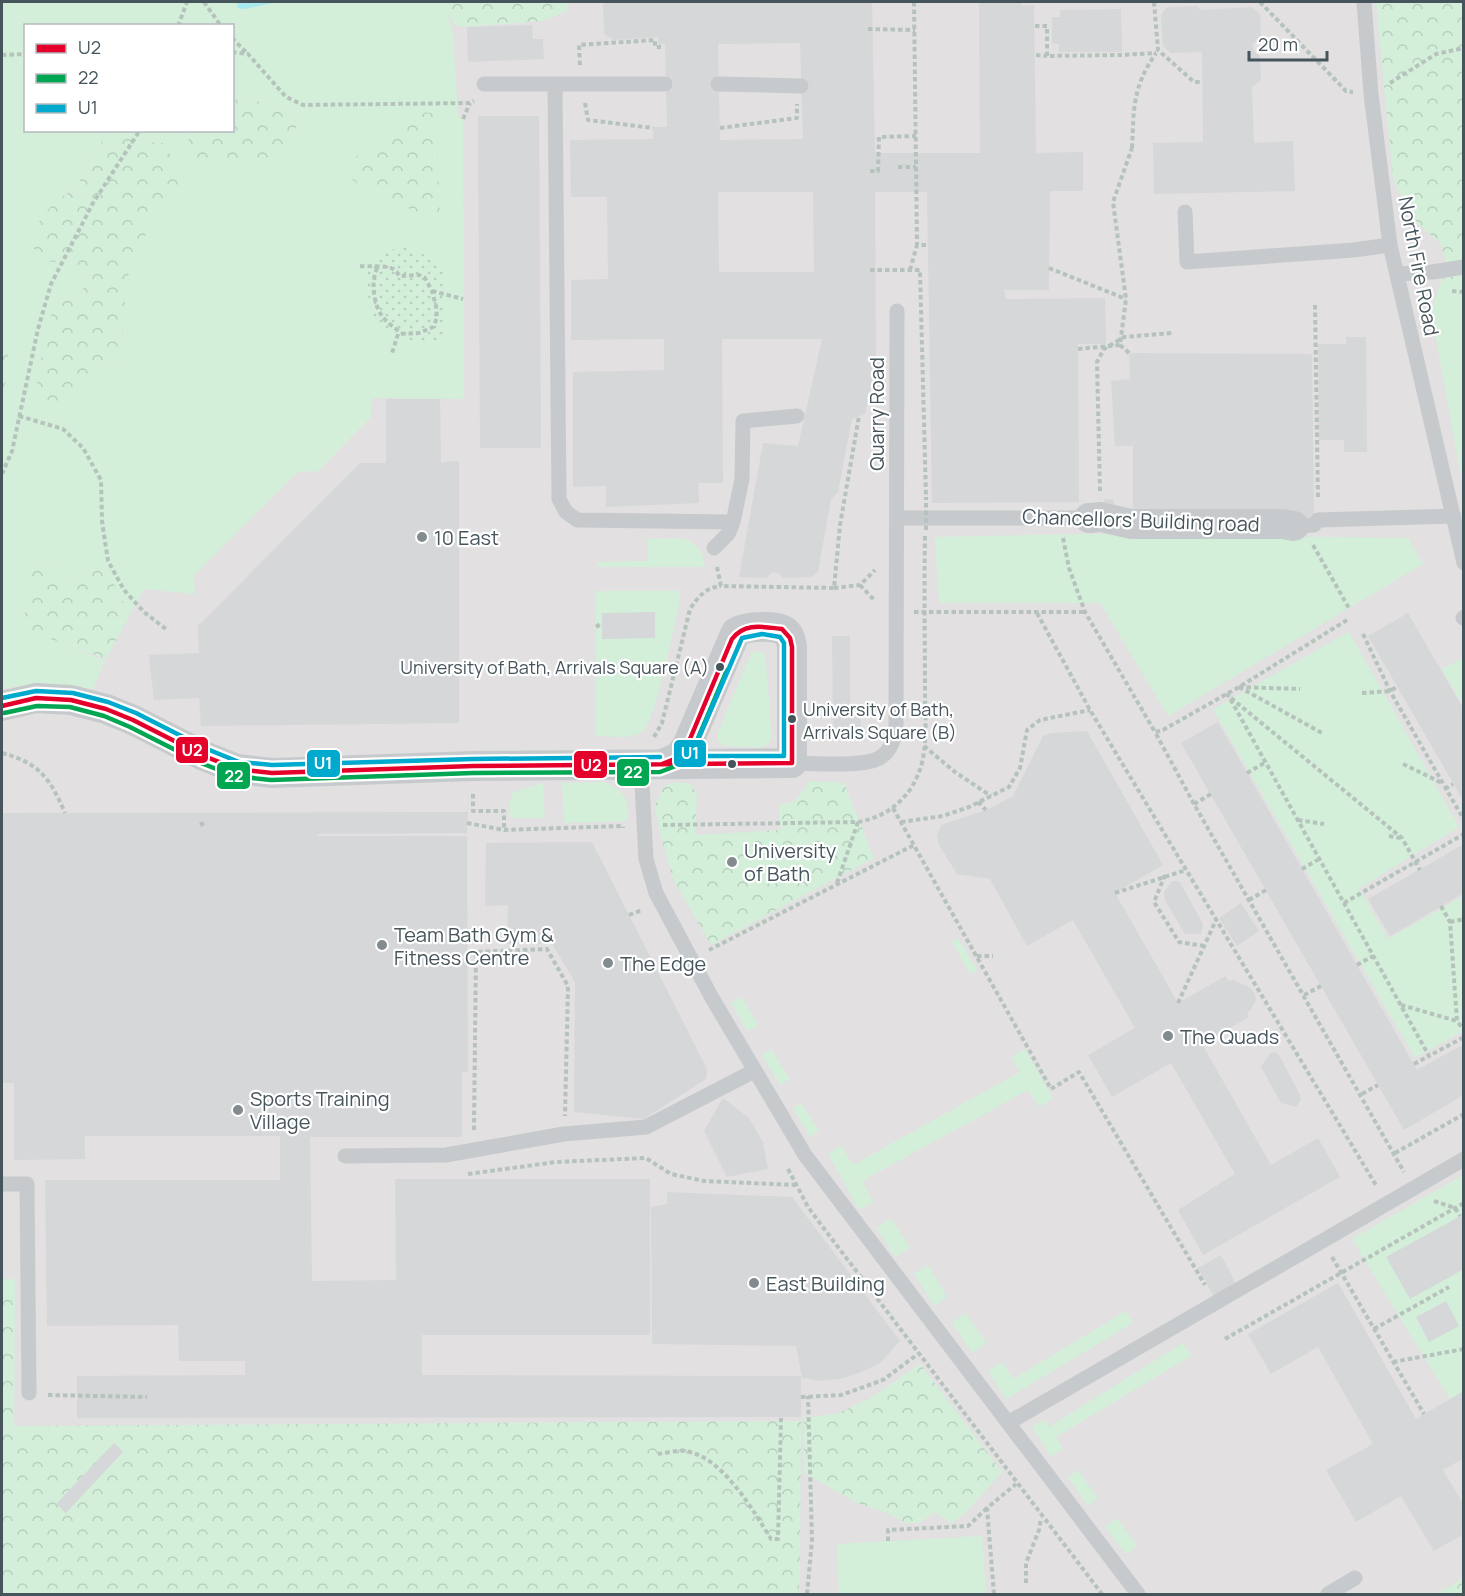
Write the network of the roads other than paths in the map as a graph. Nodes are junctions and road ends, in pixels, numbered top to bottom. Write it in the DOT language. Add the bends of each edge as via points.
graph roads {
  1 [pos="1364,2"];
  2 [pos="484,84"];
  3 [pos="555,84"];
  4 [pos="665,84"];
  5 [pos="718,84"];
  6 [pos="799,86"];
  7 [pos="1185,212"];
  8 [pos="1390,245"];
  9 [pos="1464,267"];
  10 [pos="1397,274"];
  11 [pos="897,311"];
  12 [pos="797,416"];
  13 [pos="1454,516"];
  14 [pos="1095,517"];
  15 [pos="898,518"];
  16 [pos="733,522"];
  17 [pos="1305,524"];
  18 [pos="1461,534"];
  19 [pos="714,548"];
  20 [pos="1464,563"];
  21 [pos="2,706"];
  22 [pos="650,757"];
  23 [pos="792,763"];
  24 [pos="754,1071"];
  25 [pos="345,1156"];
  26 [pos="1464,1159"];
  27 [pos="2,1184"];
  28 [pos="29,1393"];
  29 [pos="1008,1424"];
  30 [pos="1354,1578"];
  31 [pos="1138,1594"];
  32 [pos="1328,1594"];
  1 -- 8 [label="lane, North Fire Road"];
  2 -- 3 [label="lane"];
  3 -- 4 [label="lane"];
  3 -- 16 [label="lane" via="560,500 566,512 577,520"];
  5 -- 6 [label="lane"];
  7 -- 8 [label="lane" via="1187,262"];
  8 -- 10 [label="lane, North Fire Road"];
  9 -- 10 [label="lane"];
  10 -- 13 [label="lane, North Fire Road"];
  11 -- 15 [label="lane, Quarry Road"];
  12 -- 16 [label="lane" via="743,421 742,479"];
  13 -- 17 [label="lane, Chancellors' Building road"];
  13 -- 18 [label="lane, North Fire Road"];
  14 -- 15 [label="lane, Chancellors' Building road"];
  14 -- 17 [label="street, Chancellors' Building road" via="1131,524"];
  15 -- 23 [label="lane, Quarry Road" via="896,729 892,745 880,758 867,762"];
  16 -- 19 [label="lane" via="728,534"];
  18 -- 20 [label="lane, North Fire Road"];
  21 -- 22 [label="street" via="36,698 71,700 133,720 237,769 272,773"];
  22 -- 23 [label="street"];
  22 -- 23 [label="street" via="677,758 687,746 732,639 736,632 751,626 782,629 790,638"];
  22 -- 24 [label="lane" via="646,859 650,877"];
  24 -- 25 [label="lane" via="646,1127 564,1134 446,1155"];
  24 -- 29 [label="lane" via="805,1155"];
  26 -- 29 [label="lane"];
  27 -- 28 [label="lane" via="27,1184"];
  29 -- 31 [label="lane"];
  30 -- 32 [label="lane"];
}
